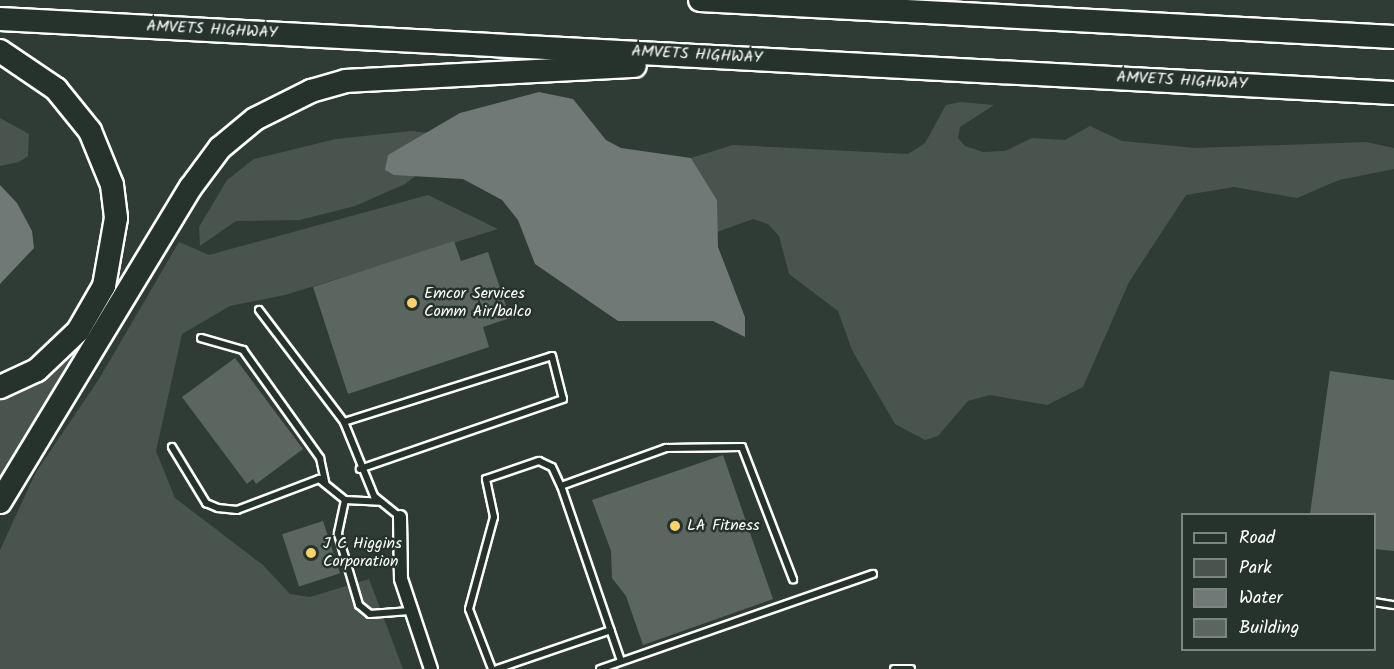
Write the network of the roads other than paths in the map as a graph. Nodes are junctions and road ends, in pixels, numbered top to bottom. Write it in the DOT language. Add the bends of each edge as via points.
graph roads {
  1 [pos="700,0"];
  2 [pos="0,19"];
  3 [pos="1394,37"];
  4 [pos="0,51"];
  5 [pos="912,67"];
  6 [pos="1394,93"];
  7 [pos="260,310"];
  8 [pos="201,338"];
  9 [pos="0,387"];
  10 [pos="344,422"];
  11 [pos="172,447"];
  12 [pos="360,469"];
  13 [pos="325,482"];
  14 [pos="561,486"];
  15 [pos="345,500"];
  16 [pos="0,502"];
  17 [pos="380,502"];
  18 [pos="400,517"];
  19 [pos="873,574"];
  20 [pos="793,579"];
  21 [pos="1376,602"];
  22 [pos="1394,605"];
  23 [pos="410,610"];
  24 [pos="611,630"];
  25 [pos="621,661"];
  26 [pos="430,669"];
  27 [pos="492,669"];
  28 [pos="497,669"];
  29 [pos="600,669"];
  30 [pos="894,669"];
  31 [pos="911,669"];
  1 -- 3 [label="highway"];
  2 -- 5 [label="highway, AMVETS HIGHWAY"];
  4 -- 9 [label="highway" via="56,89 90,131 112,184 116,218 104,286 78,331 37,370"];
  5 -- 6 [label="highway, AMVETS HIGHWAY"];
  5 -- 16 [label="highway" via="590,67 371,78 334,83 277,106 237,133 205,166"];
  7 -- 10 [label="lane"];
  8 -- 13 [label="lane" via="243,350 320,458"];
  10 -- 12 [label="lane"];
  10 -- 12 [label="lane" via="548,355 556,366 562,399"];
  11 -- 13 [label="lane" via="206,503 218,508 237,510 313,480"];
  12 -- 17 [label="lane"];
  13 -- 15 [label="lane"];
  14 -- 20 [label="lane" via="666,448 735,445 750,457"];
  14 -- 24 [label="lane"];
  14 -- 27 [label="lane" via="552,467 539,460 486,479 494,517 470,609"];
  15 -- 17 [label="lane"];
  15 -- 23 [label="lane" via="337,526 359,605 370,614"];
  17 -- 18 [label="lane"];
  18 -- 23 [label="street" via="401,579"];
  19 -- 25 [label="lane"];
  21 -- 22 [label="lane"];
  23 -- 26 [label="street"];
  24 -- 25 [label="lane"];
  24 -- 28 [label="lane"];
  25 -- 29 [label="lane"];
  30 -- 31 [label="lane"];
}
